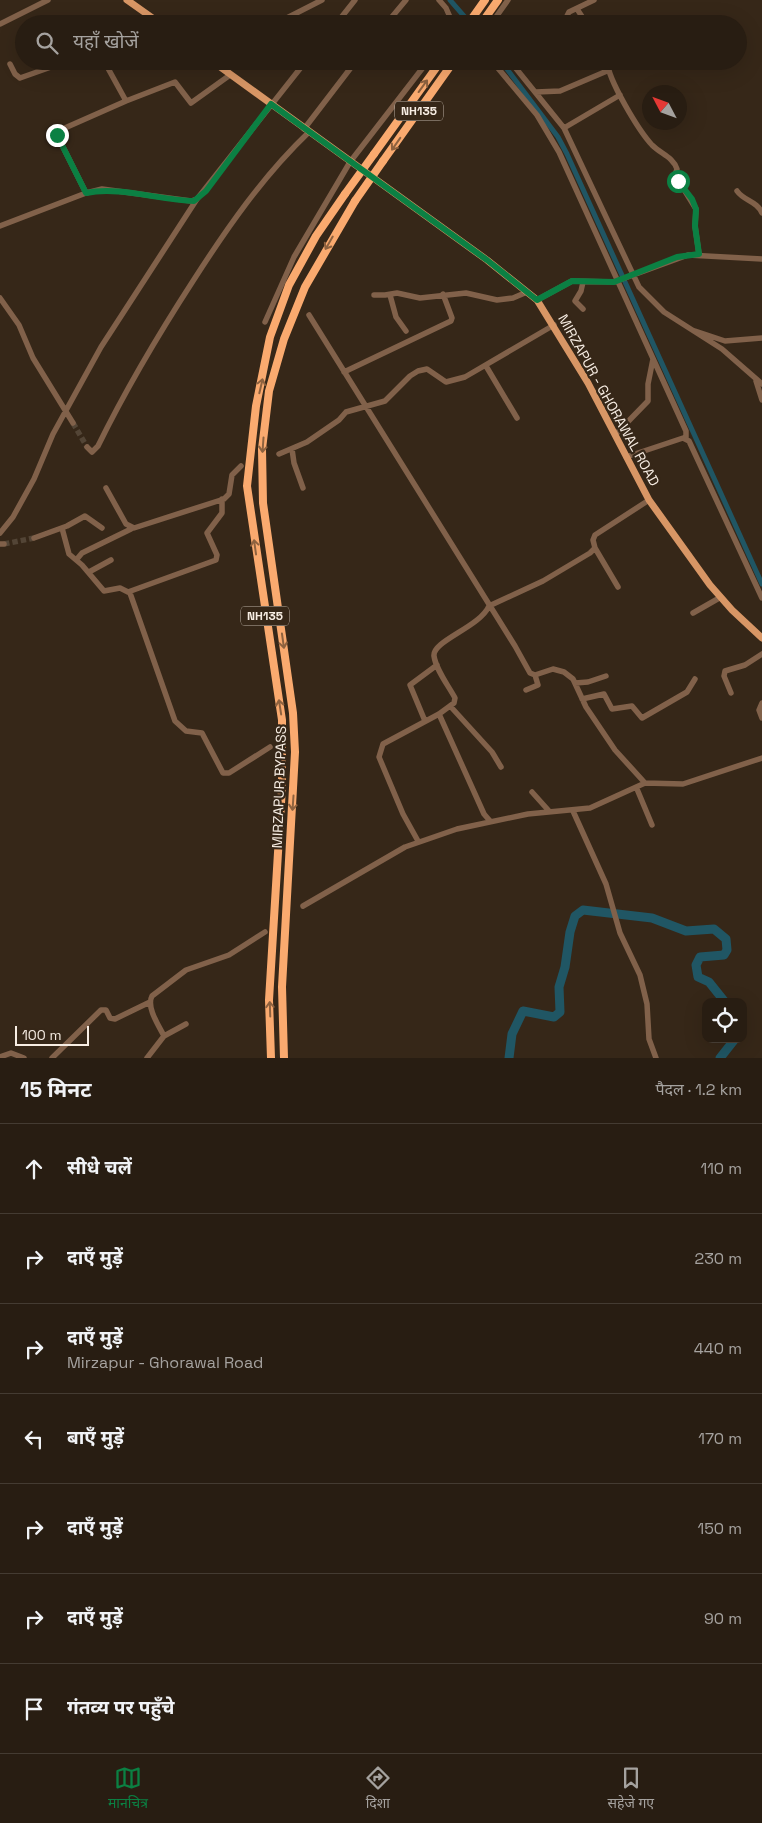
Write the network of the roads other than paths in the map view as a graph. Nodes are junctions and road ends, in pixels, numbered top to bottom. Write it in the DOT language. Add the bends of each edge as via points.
graph roads {
  1 [pos="48,0"];
  2 [pos="127,0"];
  3 [pos="322,0"];
  4 [pos="355,0"];
  5 [pos="406,0"];
  6 [pos="439,0"];
  7 [pos="485,0"];
  8 [pos="498,0"];
  9 [pos="508,0"];
  10 [pos="594,0"];
  11 [pos="578,9"];
  12 [pos="18,15"];
  13 [pos="148,15"];
  14 [pos="292,15"];
  15 [pos="343,15"];
  16 [pos="394,15"];
  17 [pos="449,15"];
  18 [pos="474,15"];
  19 [pos="487,15"];
  20 [pos="497,15"];
  21 [pos="568,15"];
  22 [pos="582,15"];
  23 [pos="15,16"];
  24 [pos="0,24"];
  25 [pos="10,64"];
  26 [pos="45,70"];
  27 [pos="109,70"];
  28 [pos="224,70"];
  29 [pos="299,70"];
  30 [pos="350,70"];
  31 [pos="421,70"];
  32 [pos="435,70"];
  33 [pos="448,70"];
  34 [pos="500,70"];
  35 [pos="518,70"];
  36 [pos="607,71"];
  37 [pos="230,75"];
  38 [pos="536,92"];
  39 [pos="620,95"];
  40 [pos="126,101"];
  41 [pos="271,104"];
  42 [pos="564,128"];
  43 [pos="307,131"];
  44 [pos="350,162"];
  45 [pos="737,191"];
  46 [pos="86,193"];
  47 [pos="197,199"];
  48 [pos="762,213"];
  49 [pos="0,226"];
  50 [pos="699,254"];
  51 [pos="762,259"];
  52 [pos="630,275"];
  53 [pos="619,280"];
  54 [pos="583,282"];
  55 [pos="527,292"];
  56 [pos="374,294"];
  57 [pos="443,294"];
  58 [pos="390,295"];
  59 [pos="0,298"];
  60 [pos="537,300"];
  61 [pos="583,309"];
  62 [pos="309,315"];
  63 [pos="265,322"];
  64 [pos="554,325"];
  65 [pos="406,331"];
  66 [pos="693,331"];
  67 [pos="762,338"];
  68 [pos="653,358"];
  69 [pos="486,366"];
  70 [pos="344,372"];
  71 [pos="759,383"];
  72 [pos="762,400"];
  73 [pos="365,405"];
  74 [pos="66,412"];
  75 [pos="517,418"];
  76 [pos="73,423"];
  77 [pos="615,435"];
  78 [pos="686,438"];
  79 [pos="87,447"];
  80 [pos="292,449"];
  81 [pos="279,454"];
  82 [pos="626,457"];
  83 [pos="241,466"];
  84 [pos="106,488"];
  85 [pos="303,488"];
  86 [pos="222,499"];
  87 [pos="649,500"];
  88 [pos="62,528"];
  89 [pos="102,528"];
  90 [pos="131,529"];
  91 [pos="0,533"];
  92 [pos="34,538"];
  93 [pos="595,548"];
  94 [pos="77,559"];
  95 [pos="111,560"];
  96 [pos="89,572"];
  97 [pos="618,587"];
  98 [pos="128,592"];
  99 [pos="720,598"];
  100 [pos="762,598"];
  101 [pos="490,606"];
  102 [pos="693,613"];
  103 [pos="762,638"];
  104 [pos="762,654"];
  105 [pos="437,665"];
  106 [pos="535,674"];
  107 [pos="606,676"];
  108 [pos="695,679"];
  109 [pos="575,684"];
  110 [pos="526,690"];
  111 [pos="731,693"];
  112 [pos="582,699"];
  113 [pos="762,703"];
  114 [pos="451,707"];
  115 [pos="439,714"];
  116 [pos="762,718"];
  117 [pos="425,721"];
  118 [pos="270,747"];
  119 [pos="762,758"];
  120 [pos="501,767"];
  121 [pos="645,784"];
  122 [pos="637,789"];
  123 [pos="532,792"];
  124 [pos="549,811"];
  125 [pos="573,811"];
  126 [pos="490,821"];
  127 [pos="652,825"];
  128 [pos="418,841"];
  129 [pos="303,906"];
  130 [pos="265,932"];
  131 [pos="150,1002"];
  132 [pos="186,1024"];
  133 [pos="164,1036"];
  134 [pos="0,1057"];
  135 [pos="24,1058"];
  136 [pos="52,1058"];
  137 [pos="147,1058"];
  138 [pos="271,1058"];
  139 [pos="284,1058"];
  140 [pos="656,1058"];
  1 -- 12 [label="street"];
  2 -- 13 [label="main road"];
  3 -- 14 [label="street"];
  4 -- 15 [label="street"];
  5 -- 16 [label="street"];
  6 -- 17 [label="street"];
  7 -- 18 [label="highway"];
  8 -- 19 [label="highway"];
  9 -- 20 [label="street"];
  10 -- 11 [label="street"];
  11 -- 21 [label="street"];
  11 -- 22 [label="street"];
  23 -- 24 [label="street"];
  25 -- 26 [label="street" via="20,78"];
  27 -- 40 [label="street"];
  28 -- 37 [label="main road, MIRZAPUR - GHORAWAL ROAD"];
  29 -- 41 [label="street"];
  30 -- 43 [label="street"];
  31 -- 44 [label="street"];
  138 -- 32 [label="highway, NH135, one-way, bridge" via="269,1000 282,786 282,720 247,486 256,406 270,337 289,285 316,236"];
  33 -- 139 [label="highway, MIRZAPUR BYPASS / NH135, one-way, bridge" via="355,202 305,287 284,339 269,391 262,449 263,503 293,713 295,752 282,987"];
  34 -- 53 [label="street" via="537,115 560,152"];
  35 -- 38 [label="street"];
  36 -- 38 [label="street" via="560,91"];
  36 -- 39 [label="street"];
  37 -- 40 [label="street" via="191,103 175,82"];
  37 -- 41 [label="main road, MIRZAPUR - GHORAWAL ROAD"];
  38 -- 42 [label="street"];
  39 -- 42 [label="street"];
  39 -- 50 [label="street" via="652,145 675,164 675,175 696,209"];
  40 -- 46 [label="street" via="58,131"];
  41 -- 43 [label="main road, MIRZAPUR - GHORAWAL ROAD"];
  41 -- 47 [label="street"];
  42 -- 52 [label="street"];
  43 -- 44 [label="main road, MIRZAPUR - GHORAWAL ROAD"];
  43 -- 79 [label="street" via="281,159 217,242 170,314 98,446 92,452"];
  44 -- 55 [label="main road, MIRZAPUR - GHORAWAL ROAD"];
  44 -- 63 [label="street" via="294,257"];
  45 -- 48 [label="street" via="756,204"];
  46 -- 47 [label="street" via="110,189 129,194"];
  46 -- 49 [label="street"];
  47 -- 74 [label="street" via="101,348"];
  50 -- 51 [label="street"];
  50 -- 52 [label="street" via="677,257"];
  52 -- 53 [label="street"];
  52 -- 66 [label="street" via="664,312"];
  53 -- 54 [label="street"];
  53 -- 68 [label="street"];
  54 -- 60 [label="street" via="572,281"];
  54 -- 61 [label="street" via="575,300"];
  55 -- 57 [label="street" via="497,300 466,293"];
  55 -- 60 [label="main road, MIRZAPUR - GHORAWAL ROAD"];
  56 -- 58 [label="street"];
  57 -- 58 [label="street" via="420,298 397,293"];
  57 -- 70 [label="street" via="451,322"];
  58 -- 65 [label="street" via="396,317"];
  59 -- 74 [label="street" via="19,325 33,358"];
  60 -- 64 [label="main road, MIRZAPUR - GHORAWAL ROAD"];
  62 -- 70 [label="street"];
  64 -- 69 [label="street"];
  64 -- 77 [label="main road, MIRZAPUR - GHORAWAL ROAD"];
  66 -- 67 [label="street" via="725,341"];
  66 -- 71 [label="street" via="722,349"];
  68 -- 77 [label="street" via="648,401"];
  68 -- 78 [label="street" via="686,431"];
  69 -- 73 [label="street" via="450,381 442,380 428,369 418,371 390,398 375,405"];
  69 -- 75 [label="street"];
  70 -- 73 [label="street"];
  71 -- 72 [label="street"];
  73 -- 80 [label="street" via="363,409 346,412 324,431"];
  73 -- 101 [label="street"];
  74 -- 76 [label="street"];
  74 -- 91 [label="street" via="34,480"];
  77 -- 82 [label="main road, MIRZAPUR - GHORAWAL ROAD"];
  78 -- 82 [label="street"];
  78 -- 100 [label="street"];
  80 -- 81 [label="street"];
  80 -- 85 [label="street"];
  82 -- 87 [label="main road, MIRZAPUR - GHORAWAL ROAD"];
  83 -- 86 [label="street" via="231,478 228,494"];
  84 -- 90 [label="street"];
  86 -- 90 [label="street"];
  86 -- 98 [label="street" via="222,512 207,533 217,555 216,560"];
  87 -- 93 [label="street" via="595,535"];
  87 -- 99 [label="main road, MIRZAPUR - GHORAWAL ROAD"];
  88 -- 89 [label="street" via="85,516"];
  88 -- 92 [label="street"];
  88 -- 94 [label="street" via="69,554"];
  90 -- 94 [label="street" via="82,553"];
  93 -- 97 [label="street"];
  93 -- 101 [label="street" via="543,581"];
  94 -- 96 [label="street"];
  95 -- 96 [label="street"];
  96 -- 98 [label="street" via="104,591 120,588"];
  98 -- 118 [label="street" via="175,721 186,731 202,733 225,774"];
  99 -- 102 [label="street"];
  99 -- 103 [label="main road, MIRZAPUR - GHORAWAL ROAD"];
  101 -- 105 [label="street" via="474,624 435,649"];
  101 -- 106 [label="street" via="528,670"];
  104 -- 111 [label="street" via="723,673"];
  105 -- 114 [label="street" via="455,698"];
  105 -- 117 [label="street" via="410,685"];
  106 -- 109 [label="street" via="556,669 570,676"];
  106 -- 110 [label="street" via="538,684"];
  107 -- 109 [label="street"];
  108 -- 112 [label="street" via="687,692 642,718 632,706 612,709 604,694"];
  109 -- 112 [label="street"];
  112 -- 121 [label="street" via="615,750"];
  113 -- 116 [label="street" via="759,710"];
  114 -- 115 [label="street"];
  114 -- 120 [label="street" via="492,752"];
  115 -- 117 [label="street"];
  115 -- 126 [label="street"];
  117 -- 128 [label="street" via="383,744 378,757"];
  119 -- 121 [label="street" via="683,784"];
  121 -- 122 [label="street"];
  122 -- 125 [label="street" via="596,806"];
  122 -- 127 [label="street"];
  123 -- 124 [label="street"];
  124 -- 125 [label="street"];
  124 -- 126 [label="street"];
  125 -- 140 [label="street" via="606,884 615,922 640,975 647,1004 649,1039"];
  126 -- 128 [label="street"];
  128 -- 129 [label="street"];
  130 -- 131 [label="street" via="229,955 186,970 155,993"];
  131 -- 133 [label="street"];
  131 -- 136 [label="street" via="115,1019 110,1018 106,1010 101,1010"];
  132 -- 133 [label="street"];
  133 -- 137 [label="street"];
  134 -- 135 [label="street" via="10,1053"];
}
